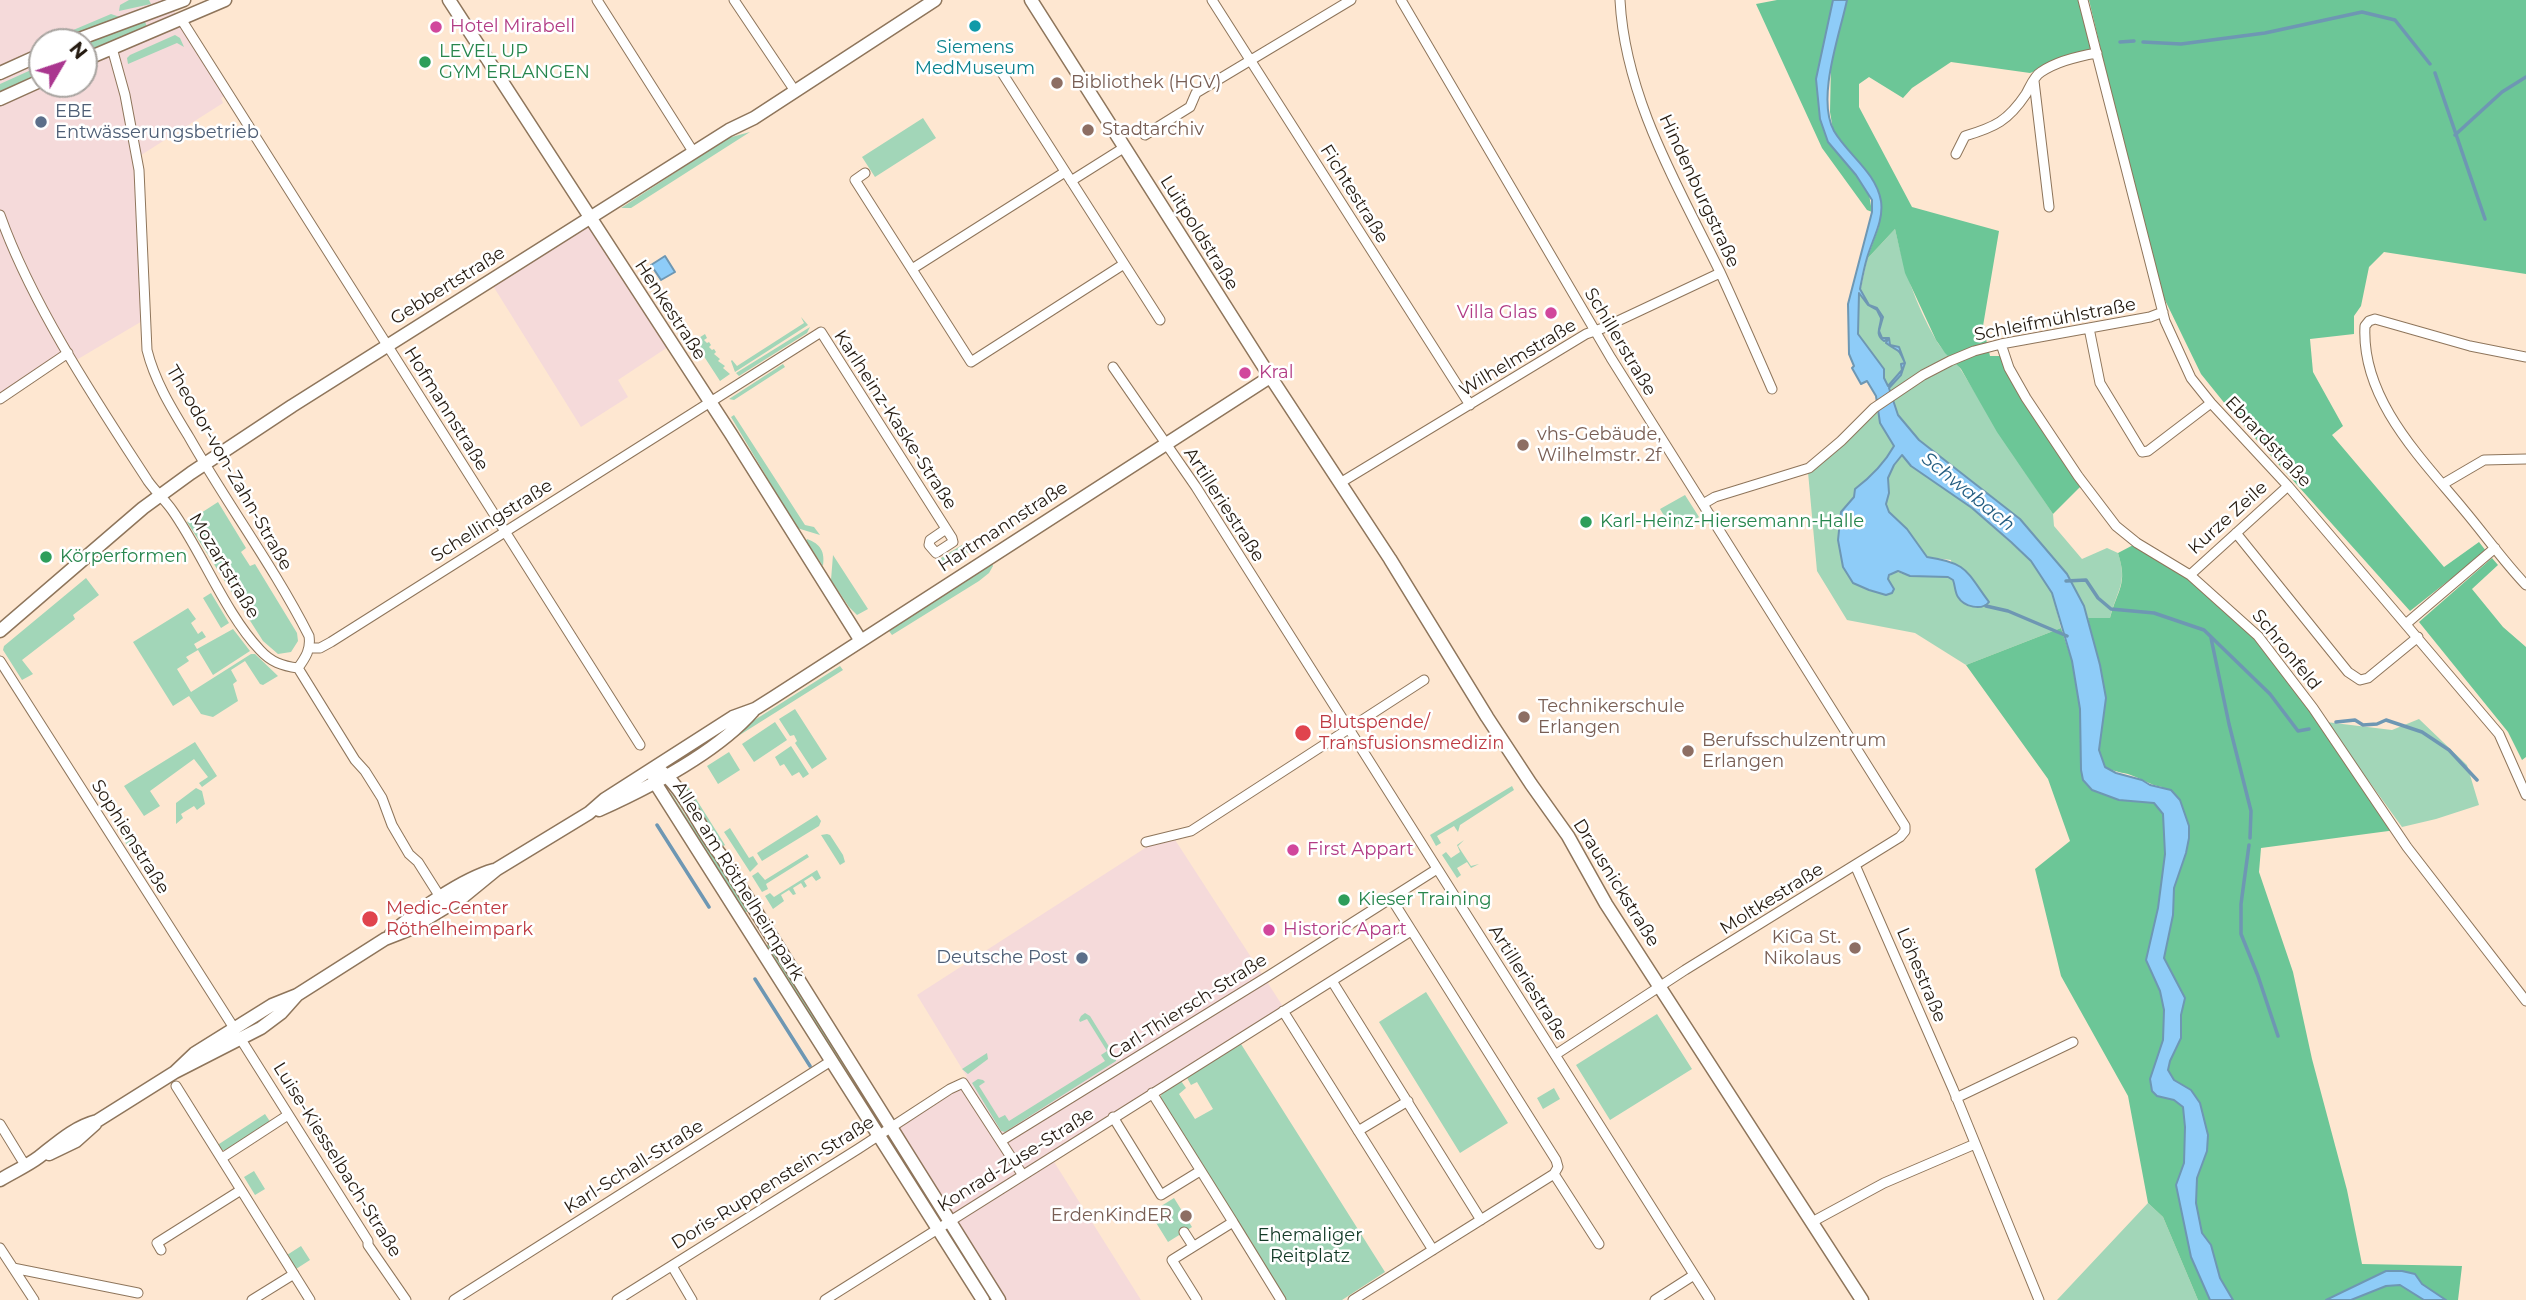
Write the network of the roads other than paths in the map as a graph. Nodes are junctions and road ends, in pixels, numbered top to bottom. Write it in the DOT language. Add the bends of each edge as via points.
graph roads {
  1 [pos="184,0"];
  2 [pos="225,0"];
  3 [pos="449,0"];
  4 [pos="597,0"];
  5 [pos="734,0"];
  6 [pos="934,0"];
  7 [pos="1031,0"];
  8 [pos="1212,0"];
  9 [pos="1351,0"];
  10 [pos="1401,0"];
  11 [pos="1620,0"];
  12 [pos="2083,0"];
  13 [pos="167,3"];
  14 [pos="140,16"];
  15 [pos="181,19"];
  16 [pos="98,32"];
  17 [pos="147,33"];
  18 [pos="112,48"];
  19 [pos="2097,53"];
  20 [pos="98,54"];
  21 [pos="28,60"];
  22 [pos="1251,61"];
  23 [pos="999,68"];
  24 [pos="0,73"];
  25 [pos="2034,81"];
  26 [pos="28,86"];
  27 [pos="795,91"];
  28 [pos="0,99"];
  29 [pos="1145,135"];
  30 [pos="1125,147"];
  31 [pos="694,153"];
  32 [pos="1956,155"];
  33 [pos="1065,172"];
  34 [pos="865,173"];
  35 [pos="1071,181"];
  36 [pos="2049,207"];
  37 [pos="0,215"];
  38 [pos="589,218"];
  39 [pos="1124,264"];
  40 [pos="912,269"];
  41 [pos="1720,273"];
  42 [pos="2163,312"];
  43 [pos="1160,320"];
  44 [pos="2088,328"];
  45 [pos="1595,331"];
  46 [pos="2001,344"];
  47 [pos="388,345"];
  48 [pos="68,353"];
  49 [pos="2526,357"];
  50 [pos="1113,367"];
  51 [pos="1270,377"];
  52 [pos="1772,389"];
  53 [pos="0,399"];
  54 [pos="709,403"];
  55 [pos="2211,403"];
  56 [pos="1470,405"];
  57 [pos="1166,444"];
  58 [pos="2526,459"];
  59 [pos="205,464"];
  60 [pos="1340,483"];
  61 [pos="2443,484"];
  62 [pos="2288,486"];
  63 [pos="160,495"];
  64 [pos="1703,503"];
  65 [pos="946,529"];
  66 [pos="505,531"];
  67 [pos="2236,533"];
  68 [pos="2495,548"];
  69 [pos="2190,575"];
  70 [pos="2526,585"];
  71 [pos="2407,623"];
  72 [pos="0,631"];
  73 [pos="2418,637"];
  74 [pos="861,641"];
  75 [pos="310,648"];
  76 [pos="0,661"];
  77 [pos="298,668"];
  78 [pos="1424,681"];
  79 [pos="755,709"];
  80 [pos="1349,730"];
  81 [pos="640,745"];
  82 [pos="655,767"];
  83 [pos="667,775"];
  84 [pos="654,782"];
  85 [pos="2526,795"];
  86 [pos="589,813"];
  87 [pos="1900,836"];
  88 [pos="1146,842"];
  89 [pos="1855,865"];
  90 [pos="1437,869"];
  91 [pos="1391,898"];
  92 [pos="444,903"];
  93 [pos="764,925"];
  94 [pos="1411,931"];
  95 [pos="750,934"];
  96 [pos="1332,981"];
  97 [pos="1660,986"];
  98 [pos="2526,1001"];
  99 [pos="1283,1011"];
  100 [pos="237,1033"];
  101 [pos="2073,1042"];
  102 [pos="1555,1055"];
  103 [pos="831,1061"];
  104 [pos="176,1086"];
  105 [pos="1152,1093"];
  106 [pos="1956,1098"];
  107 [pos="1408,1101"];
  108 [pos="288,1115"];
  109 [pos="1113,1117"];
  110 [pos="0,1124"];
  111 [pos="891,1127"];
  112 [pos="1358,1131"];
  113 [pos="878,1136"];
  114 [pos="1000,1142"];
  115 [pos="1975,1144"];
  116 [pos="222,1158"];
  117 [pos="25,1165"];
  118 [pos="1200,1171"];
  119 [pos="1022,1174"];
  120 [pos="1554,1174"];
  121 [pos="0,1180"];
  122 [pos="241,1190"];
  123 [pos="950,1220"];
  124 [pos="1481,1220"];
  125 [pos="1233,1222"];
  126 [pos="1812,1222"];
  127 [pos="936,1230"];
  128 [pos="1184,1232"];
  129 [pos="1599,1244"];
  130 [pos="1193,1247"];
  131 [pos="0,1248"];
  132 [pos="161,1250"];
  133 [pos="1433,1250"];
  134 [pos="672,1266"];
  135 [pos="13,1268"];
  136 [pos="294,1274"];
  137 [pos="1694,1275"];
  138 [pos="138,1293"];
  139 [pos="34,1300"];
  140 [pos="252,1300"];
  141 [pos="310,1300"];
  142 [pos="406,1300"];
  143 [pos="454,1300"];
  144 [pos="617,1300"];
  145 [pos="692,1300"];
  146 [pos="825,1300"];
  147 [pos="983,1300"];
  148 [pos="999,1300"];
  149 [pos="1197,1300"];
  150 [pos="1281,1300"];
  151 [pos="1353,1300"];
  152 [pos="1655,1300"];
  153 [pos="1710,1300"];
  154 [pos="1862,1300"];
  155 [pos="2039,1300"];
  1 -- 13 [label="main road"];
  2 -- 15 [label="main road"];
  3 -- 38 [label="main road, Henkestraße"];
  4 -- 31 [label="street"];
  5 -- 27 [label="street"];
  6 -- 27 [label="main road, Gebbertstraße"];
  7 -- 30 [label="main road, Luitpoldstraße"];
  8 -- 22 [label="street, Fichtestraße"];
  9 -- 22 [label="street"];
  10 -- 45 [label="street, Schillerstraße"];
  11 -- 41 [label="street, Hindenburgstraße" via="1632,74 1644,110"];
  12 -- 19 [label="street, Ebrardstraße"];
  13 -- 14 [label="main road"];
  14 -- 16 [label="main road"];
  14 -- 17 [label="main road" via="150,21"];
  15 -- 17 [label="main road"];
  15 -- 47 [label="street, Hofmannstraße"];
  17 -- 18 [label="main road"];
  18 -- 20 [label="main road"];
  18 -- 59 [label="street, Theodor-von-Zahn-Straße" via="139,170 147,350 159,384"];
  19 -- 25 [label="street" via="2038,73"];
  19 -- 42 [label="street, Ebrardstraße"];
  21 -- 24 [label="main road"];
  22 -- 29 [label="street" via="1196,93 1190,107"];
  22 -- 56 [label="street, Fichtestraße"];
  23 -- 33 [label="street"];
  25 -- 32 [label="street" via="2007,118 1991,129 1965,136"];
  25 -- 36 [label="street"];
  26 -- 28 [label="main road"];
  27 -- 31 [label="main road, Gebbertstraße"];
  30 -- 35 [label="street"];
  30 -- 51 [label="main road, Luitpoldstraße"];
  31 -- 38 [label="main road, Gebbertstraße"];
  33 -- 35 [label="street"];
  33 -- 40 [label="street"];
  34 -- 40 [label="street" via="855,180"];
  35 -- 39 [label="street"];
  37 -- 48 [label="street, Mozartstraße"];
  38 -- 47 [label="main road, Gebbertstraße"];
  38 -- 54 [label="main road, Henkestraße"];
  39 -- 40 [label="street" via="971,362"];
  39 -- 43 [label="street"];
  41 -- 45 [label="street, Wilhelmstraße"];
  41 -- 52 [label="street, Hindenburgstraße"];
  42 -- 44 [label="street, Schleifmühlstraße"];
  42 -- 55 [label="street, Ebrardstraße" via="2191,378"];
  44 -- 46 [label="street, Schleifmühlstraße"];
  44 -- 55 [label="street" via="2101,383 2143,452"];
  45 -- 56 [label="street, Wilhelmstraße"];
  45 -- 64 [label="street, Schillerstraße"];
  46 -- 64 [label="street, Schleifmühlstraße" via="1950,361 1894,394 1809,468"];
  46 -- 69 [label="street, Schronfeld" via="2026,398 2116,526"];
  47 -- 59 [label="main road, Gebbertstraße"];
  47 -- 66 [label="street, Hofmannstraße"];
  48 -- 53 [label="street"];
  48 -- 63 [label="street, Mozartstraße"];
  49 -- 61 [label="street" via="2375,319 2365,326 2367,361 2376,385 2409,442"];
  50 -- 57 [label="street, Artilleriestraße"];
  51 -- 57 [label="main road, Hartmannstraße"];
  51 -- 60 [label="main road, Luitpoldstraße"];
  54 -- 65 [label="street, Karlheinz-Kaske-Straße" via="821,332"];
  54 -- 66 [label="street, Schellingstraße"];
  54 -- 74 [label="main road, Henkestraße"];
  55 -- 62 [label="street, Ebrardstraße"];
  56 -- 60 [label="street, Wilhelmstraße"];
  57 -- 74 [label="main road, Hartmannstraße"];
  57 -- 80 [label="street, Artilleriestraße"];
  58 -- 61 [label="street" via="2484,460"];
  59 -- 63 [label="main road, Gebbertstraße"];
  59 -- 75 [label="street, Theodor-von-Zahn-Straße" via="303,624"];
  60 -- 97 [label="main road, Drausnickstraße"];
  61 -- 68 [label="street"];
  62 -- 67 [label="street, Kurze Zeile"];
  62 -- 71 [label="street, Ebrardstraße"];
  63 -- 72 [label="main road, Gebbertstraße"];
  63 -- 77 [label="street, Mozartstraße" via="244,631 276,663"];
  64 -- 87 [label="street, Schillerstraße" via="1903,821 1905,831"];
  66 -- 75 [label="street, Schellingstraße" via="331,642"];
  66 -- 81 [label="street, Hofmannstraße"];
  67 -- 69 [label="street, Kurze Zeile"];
  67 -- 73 [label="street" via="2348,672 2360,680"];
  68 -- 70 [label="street"];
  68 -- 71 [label="street"];
  69 -- 98 [label="street, Schronfeld" via="2258,636 2282,666 2407,847"];
  71 -- 73 [label="street, Ebrardstraße"];
  73 -- 85 [label="street, Ebrardstraße" via="2499,734"];
  74 -- 79 [label="main road, Hartmannstraße"];
  75 -- 77 [label="street"];
  76 -- 100 [label="street, Sophienstraße"];
  77 -- 92 [label="street"];
  78 -- 80 [label="street"];
  79 -- 82 [label="main road, Hartmannstraße"];
  79 -- 83 [label="main road, Hartmannstraße" via="737,729"];
  80 -- 88 [label="street" via="1191,831"];
  80 -- 90 [label="street, Artilleriestraße"];
  82 -- 83 [label="main road, Allee am Röthelheimpark"];
  82 -- 84 [label="main road, Allee am Röthelheimpark"];
  82 -- 86 [label="main road, Hartmannstraße"];
  83 -- 84 [label="main road, Hartmannstraße"];
  83 -- 93 [label="main road, Allee am Röthelheimpark"];
  84 -- 86 [label="main road, Hartmannstraße"];
  84 -- 95 [label="main road, Allee am Röthelheimpark"];
  86 -- 92 [label="main road, Hartmannstraße"];
  87 -- 89 [label="street, Moltkestraße"];
  89 -- 97 [label="street, Moltkestraße"];
  89 -- 106 [label="street, Löhestraße"];
  90 -- 91 [label="street, Carl-Thiersch-Straße"];
  90 -- 102 [label="street, Artilleriestraße"];
  91 -- 94 [label="street"];
  91 -- 114 [label="street, Carl-Thiersch-Straße"];
  92 -- 100 [label="main road, Hartmannstraße" via="408,930 385,939 297,995 272,1004"];
  93 -- 95 [label="main road"];
  93 -- 111 [label="main road, Allee am Röthelheimpark"];
  94 -- 96 [label="street, Konrad-Zuse-Straße"];
  94 -- 120 [label="street" via="1556,1160"];
  95 -- 103 [label="main road, Allee am Röthelheimpark"];
  96 -- 99 [label="street, Konrad-Zuse-Straße"];
  96 -- 107 [label="street"];
  97 -- 102 [label="street, Moltkestraße"];
  97 -- 126 [label="main road, Drausnickstraße"];
  99 -- 105 [label="street, Konrad-Zuse-Straße"];
  99 -- 112 [label="street"];
  100 -- 108 [label="street, Luise-Kiesselbach-Straße"];
  100 -- 117 [label="main road, Hartmannstraße" via="195,1054 175,1072 97,1121 76,1141"];
  101 -- 106 [label="street"];
  102 -- 137 [label="street, Artilleriestraße"];
  103 -- 113 [label="main road, Allee am Röthelheimpark"];
  103 -- 143 [label="street, Karl-Schall-Straße"];
  104 -- 116 [label="street"];
  105 -- 109 [label="street, Konrad-Zuse-Straße"];
  105 -- 118 [label="street"];
  106 -- 115 [label="street, Löhestraße"];
  107 -- 112 [label="street"];
  107 -- 124 [label="street"];
  108 -- 116 [label="street"];
  108 -- 142 [label="street, Luise-Kiesselbach-Straße"];
  109 -- 118 [label="street, Konrad-Zuse-Straße" via="1164,1199"];
  109 -- 119 [label="street, Konrad-Zuse-Straße"];
  110 -- 117 [label="street"];
  111 -- 113 [label="street, Doris-Ruppenstein-Straße"];
  111 -- 114 [label="street" via="963,1083"];
  111 -- 123 [label="main road, Allee am Röthelheimpark"];
  112 -- 133 [label="street"];
  113 -- 127 [label="main road, Allee am Röthelheimpark"];
  113 -- 134 [label="street, Doris-Ruppenstein-Straße"];
  114 -- 119 [label="street"];
  115 -- 126 [label="street" via="1884,1183"];
  115 -- 155 [label="street, Löhestraße"];
  116 -- 122 [label="street"];
  117 -- 121 [label="main road, Hartmannstraße"];
  118 -- 125 [label="street"];
  119 -- 123 [label="street, Konrad-Zuse-Straße"];
  120 -- 124 [label="street"];
  120 -- 129 [label="street"];
  122 -- 132 [label="street" via="157,1243"];
  122 -- 136 [label="street"];
  123 -- 127 [label="street, Konrad-Zuse-Straße"];
  123 -- 148 [label="main road, Allee am Röthelheimpark"];
  124 -- 133 [label="street"];
  125 -- 130 [label="street"];
  125 -- 150 [label="street"];
  126 -- 154 [label="main road, Drausnickstraße"];
  127 -- 146 [label="street, Konrad-Zuse-Straße"];
  127 -- 147 [label="main road, Allee am Röthelheimpark"];
  128 -- 130 [label="street"];
  130 -- 149 [label="street" via="1172,1260"];
  131 -- 135 [label="street"];
  133 -- 151 [label="street"];
  134 -- 144 [label="street, Doris-Ruppenstein-Straße"];
  134 -- 145 [label="street, Doris-Ruppenstein-Straße"];
  135 -- 138 [label="street"];
  135 -- 139 [label="street"];
  136 -- 140 [label="street"];
  136 -- 141 [label="street"];
  137 -- 152 [label="street"];
  137 -- 153 [label="street, Artilleriestraße"];
}
